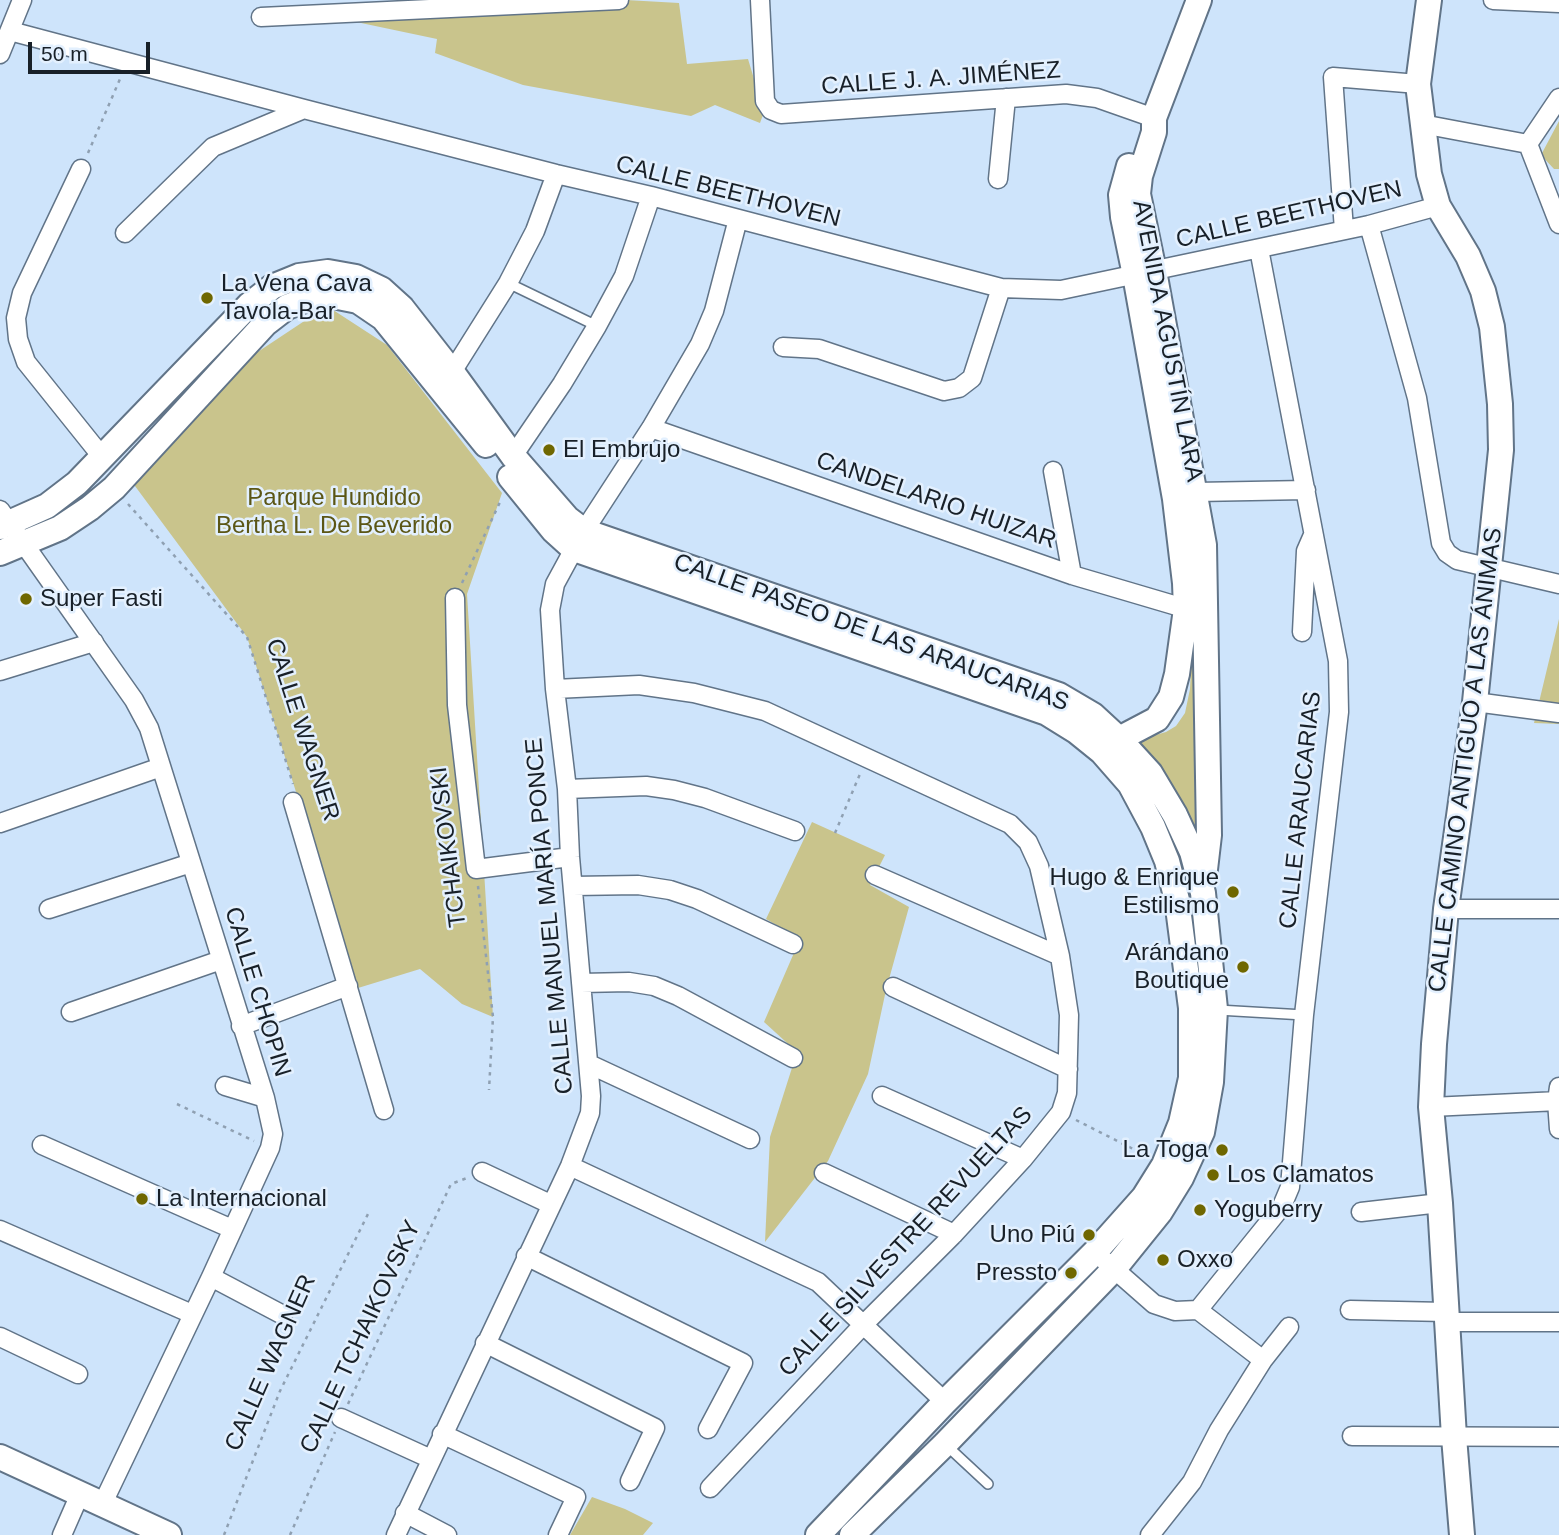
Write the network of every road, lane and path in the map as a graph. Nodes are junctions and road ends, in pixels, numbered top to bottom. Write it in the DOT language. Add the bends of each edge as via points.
graph roads {
  1 [pos="22,0"];
  2 [pos="619,0"];
  3 [pos="760,0"];
  4 [pos="1199,0"];
  5 [pos="1429,0"];
  6 [pos="1493,0"];
  7 [pos="1559,3"];
  8 [pos="261,17"];
  9 [pos="10,32"];
  10 [pos="0,54"];
  11 [pos="127,62"];
  12 [pos="1418,84"];
  13 [pos="1006,98"];
  14 [pos="1559,98"];
  15 [pos="304,110"];
  16 [pos="1154,118"];
  17 [pos="1422,124"];
  18 [pos="1528,144"];
  19 [pos="81,169"];
  20 [pos="556,174"];
  21 [pos="998,179"];
  22 [pos="651,196"];
  23 [pos="1438,206"];
  24 [pos="738,219"];
  25 [pos="1559,224"];
  26 [pos="1369,225"];
  27 [pos="1343,230"];
  28 [pos="125,233"];
  29 [pos="1259,249"];
  30 [pos="1145,273"];
  31 [pos="508,283"];
  32 [pos="1001,288"];
  33 [pos="597,326"];
  34 [pos="783,347"];
  35 [pos="452,372"];
  36 [pos="651,428"];
  37 [pos="103,458"];
  38 [pos="512,467"];
  39 [pos="1053,471"];
  40 [pos="114,488"];
  41 [pos="1306,490"];
  42 [pos="1196,492"];
  43 [pos="3,520"];
  44 [pos="1314,533"];
  45 [pos="579,540"];
  46 [pos="23,545"];
  47 [pos="0,553"];
  48 [pos="1489,567"];
  49 [pos="1072,575"];
  50 [pos="1559,583"];
  51 [pos="455,598"];
  52 [pos="1196,612"];
  53 [pos="1302,632"];
  54 [pos="94,642"];
  55 [pos="0,671"];
  56 [pos="971,675"];
  57 [pos="555,690"];
  58 [pos="1475,702"];
  59 [pos="1559,713"];
  60 [pos="1119,739"];
  61 [pos="866,758"];
  62 [pos="161,767"];
  63 [pos="567,789"];
  64 [pos="295,797"];
  65 [pos="0,823"];
  66 [pos="795,831"];
  67 [pos="835,833"];
  68 [pos="570,858"];
  69 [pos="191,863"];
  70 [pos="476,869"];
  71 [pos="875,875"];
  72 [pos="573,887"];
  73 [pos="1203,893"];
  74 [pos="50,909"];
  75 [pos="1446,909"];
  76 [pos="1559,909"];
  77 [pos="793,943"];
  78 [pos="1060,956"];
  79 [pos="221,960"];
  80 [pos="581,983"];
  81 [pos="348,986"];
  82 [pos="893,987"];
  83 [pos="1214,1009"];
  84 [pos="71,1012"];
  85 [pos="1304,1015"];
  86 [pos="241,1026"];
  87 [pos="793,1058"];
  88 [pos="589,1064"];
  89 [pos="1068,1069"];
  90 [pos="225,1086"];
  91 [pos="489,1090"];
  92 [pos="882,1096"];
  93 [pos="1558,1096"];
  94 [pos="265,1098"];
  95 [pos="177,1104"];
  96 [pos="1431,1107"];
  97 [pos="384,1110"];
  98 [pos="1061,1112"];
  99 [pos="1559,1129"];
  100 [pos="750,1139"];
  101 [pos="41,1145"];
  102 [pos="270,1149"];
  103 [pos="1023,1159"];
  104 [pos="1164,1165"];
  105 [pos="570,1166"];
  106 [pos="482,1172"];
  107 [pos="824,1173"];
  108 [pos="1440,1203"];
  109 [pos="551,1204"];
  110 [pos="1360,1212"];
  111 [pos="368,1214"];
  112 [pos="232,1229"];
  113 [pos="0,1230"];
  114 [pos="954,1234"];
  115 [pos="1095,1252"];
  116 [pos="526,1256"];
  117 [pos="1114,1269"];
  118 [pos="211,1277"];
  119 [pos="1198,1310"];
  120 [pos="1350,1310"];
  121 [pos="192,1314"];
  122 [pos="283,1315"];
  123 [pos="1447,1317"];
  124 [pos="1559,1322"];
  125 [pos="863,1325"];
  126 [pos="1289,1327"];
  127 [pos="0,1338"];
  128 [pos="485,1343"];
  129 [pos="1263,1360"];
  130 [pos="78,1374"];
  131 [pos="945,1402"];
  132 [pos="341,1418"];
  133 [pos="708,1429"];
  134 [pos="442,1434"];
  135 [pos="1352,1436"];
  136 [pos="1454,1437"];
  137 [pos="1559,1437"];
  138 [pos="945,1444"];
  139 [pos="0,1457"];
  140 [pos="431,1459"];
  141 [pos="630,1481"];
  142 [pos="988,1483"];
  143 [pos="709,1488"];
  144 [pos="80,1494"];
  145 [pos="102,1505"];
  146 [pos="405,1513"];
  147 [pos="851,1525"];
  148 [pos="62,1535"];
  149 [pos="169,1535"];
  150 [pos="224,1535"];
  151 [pos="290,1535"];
  152 [pos="396,1535"];
  153 [pos="447,1535"];
  154 [pos="558,1535"];
  155 [pos="818,1535"];
  156 [pos="1150,1535"];
  157 [pos="1462,1535"];
  1 -- 9 [label="street"];
  2 -- 8 [label="street"];
  3 -- 13 [label="street, CALLE J. A. JIMÉNEZ" via="765,101 781,114"];
  4 -- 16 [label="main road, AVENIDA AGUSTÍN LARA"];
  5 -- 12 [label="main road, CALLE CAMINO ANTIGUO A LAS ÁNIMAS"];
  6 -- 7 [label="street"];
  9 -- 10 [label="street"];
  9 -- 11 [label="street, CALLE BEETHOVEN"];
  11 -- 15 [label="street, CALLE BEETHOVEN"];
  11 -- 19 [label="path"];
  12 -- 17 [label="main road, CALLE CAMINO ANTIGUO A LAS ÁNIMAS"];
  12 -- 27 [label="street" via="1333,77"];
  13 -- 16 [label="street, CALLE J. A. JIMÉNEZ" via="1066,94"];
  13 -- 21 [label="street"];
  14 -- 18 [label="street"];
  15 -- 20 [label="street, CALLE BEETHOVEN"];
  15 -- 28 [label="street" via="213,147"];
  16 -- 30 [label="main road, AVENIDA AGUSTÍN LARA" via="1138,194"];
  17 -- 18 [label="street"];
  17 -- 23 [label="main road, CALLE CAMINO ANTIGUO A LAS ÁNIMAS"];
  18 -- 25 [label="street"];
  19 -- 37 [label="street" via="22,293 16,318 26,362"];
  20 -- 22 [label="street, CALLE BEETHOVEN"];
  20 -- 31 [label="street" via="535,231"];
  22 -- 24 [label="street, CALLE BEETHOVEN"];
  22 -- 33 [label="street" via="624,276"];
  23 -- 26 [label="street, CALLE BEETHOVEN"];
  23 -- 48 [label="main road, CALLE CAMINO ANTIGUO A LAS ÁNIMAS" via="1468,256 1492,327 1501,450"];
  24 -- 32 [label="street, CALLE BEETHOVEN"];
  24 -- 36 [label="street, CALLE MANUEL MARÍA PONCE" via="700,344"];
  26 -- 27 [label="street, CALLE BEETHOVEN"];
  26 -- 48 [label="street" via="1416,398 1441,543 1457,560"];
  27 -- 29 [label="street, CALLE BEETHOVEN"];
  29 -- 30 [label="street, CALLE BEETHOVEN"];
  29 -- 41 [label="street, CALLE ARAUCARIAS"];
  30 -- 32 [label="street, CALLE BEETHOVEN" via="1061,290"];
  30 -- 42 [label="main road, AVENIDA AGUSTÍN LARA"];
  30 -- 52 [label="main road, AVENIDA AGUSTÍN LARA" via="1185,583"];
  31 -- 33 [label="lane"];
  31 -- 35 [label="street"];
  32 -- 34 [label="street" via="972,378 959,387 944,391 819,349"];
  33 -- 38 [label="street"];
  35 -- 37 [label="main road, CALLE PASEO DE LAS ARAUCARIAS" via="402,308 381,289 356,277 328,272 299,276 272,287 249,305"];
  35 -- 38 [label="main road, CALLE PASEO DE LAS ARAUCARIAS"];
  36 -- 45 [label="street, CALLE MANUEL MARÍA PONCE"];
  36 -- 49 [label="street, CANDELARIO HUIZAR"];
  37 -- 43 [label="main road, CALLE PASEO DE LAS ARAUCARIAS" via="47,506"];
  38 -- 40 [label="main road, CALLE PASEO DE LAS ARAUCARIAS" via="383,318 358,301 333,296 287,307 265,324"];
  38 -- 45 [label="main road, CALLE PASEO DE LAS ARAUCARIAS" via="567,518"];
  38 -- 51 [label="path"];
  39 -- 49 [label="street"];
  40 -- 46 [label="main road, CALLE PASEO DE LAS ARAUCARIAS" via="60,528"];
  40 -- 64 [label="path, CALLE WAGNER" via="247,637"];
  41 -- 42 [label="street"];
  41 -- 44 [label="street, CALLE ARAUCARIAS"];
  42 -- 52 [label="main road, AVENIDA AGUSTÍN LARA" via="1205,545"];
  43 -- 46 [label="street, CALLE CHOPIN"];
  44 -- 53 [label="street" via="1306,551"];
  44 -- 85 [label="street, CALLE ARAUCARIAS" via="1338,661 1339,712"];
  45 -- 56 [label="main road, CALLE PASEO DE LAS ARAUCARIAS"];
  45 -- 57 [label="street, CALLE MANUEL MARÍA PONCE" via="555,584 550,610"];
  46 -- 47 [label="main road, CALLE PASEO DE LAS ARAUCARIAS"];
  46 -- 54 [label="street, CALLE CHOPIN"];
  48 -- 50 [label="street"];
  48 -- 58 [label="main road, CALLE CAMINO ANTIGUO A LAS ÁNIMAS"];
  49 -- 52 [label="street, CANDELARIO HUIZAR"];
  51 -- 70 [label="street, TCHAIKOVSKI" via="457,705"];
  52 -- 60 [label="main road, AVENIDA AGUSTÍN LARA" via="1171,697 1157,719"];
  52 -- 73 [label="main road, AVENIDA AGUSTÍN LARA" via="1209,835"];
  54 -- 55 [label="street"];
  54 -- 62 [label="street, CALLE CHOPIN" via="149,728"];
  56 -- 60 [label="main road, CALLE PASEO DE LAS ARAUCARIAS" via="1059,695 1093,715"];
  56 -- 104 [label="main road, CALLE PASEO DE LAS ARAUCARIAS" via="1047,713 1102,752 1130,784 1167,861 1177,900 1191,1008 1191,1078 1181,1123"];
  57 -- 61 [label="street, CALLE SILVESTRE REVUELTAS" via="639,685 694,693 765,711"];
  57 -- 63 [label="street, CALLE MANUEL MARÍA PONCE"];
  58 -- 59 [label="street"];
  58 -- 75 [label="main road, CALLE CAMINO ANTIGUO A LAS ÁNIMAS"];
  60 -- 73 [label="main road, CALLE PASEO DE LAS ARAUCARIAS" via="1150,773 1175,815"];
  61 -- 67 [label="path"];
  61 -- 78 [label="street, CALLE SILVESTRE REVUELTAS" via="1010,824 1028,842 1039,866"];
  62 -- 65 [label="street"];
  62 -- 69 [label="street, CALLE CHOPIN"];
  63 -- 66 [label="street" via="646,786 674,790"];
  63 -- 68 [label="street, CALLE MANUEL MARÍA PONCE"];
  64 -- 81 [label="street, CALLE WAGNER"];
  68 -- 70 [label="street"];
  68 -- 72 [label="street, CALLE MANUEL MARÍA PONCE"];
  69 -- 74 [label="street"];
  69 -- 79 [label="street, CALLE CHOPIN"];
  70 -- 91 [label="path, TCHAIKOVSKI" via="493,1017"];
  71 -- 78 [label="street"];
  72 -- 77 [label="street" via="638,885 670,890"];
  72 -- 80 [label="street, CALLE MANUEL MARÍA PONCE"];
  73 -- 83 [label="main road, CALLE PASEO DE LAS ARAUCARIAS"];
  75 -- 76 [label="street"];
  75 -- 96 [label="main road, CALLE CAMINO ANTIGUO A LAS ÁNIMAS"];
  78 -- 89 [label="street, CALLE SILVESTRE REVUELTAS" via="1069,1015"];
  79 -- 84 [label="street"];
  79 -- 86 [label="street, CALLE CHOPIN"];
  80 -- 87 [label="street" via="654,986"];
  80 -- 88 [label="street, CALLE MANUEL MARÍA PONCE"];
  81 -- 86 [label="street"];
  81 -- 97 [label="street, CALLE WAGNER"];
  82 -- 89 [label="street"];
  83 -- 85 [label="lane"];
  83 -- 117 [label="main road, CALLE PASEO DE LAS ARAUCARIAS" via="1202,1132 1160,1212"];
  85 -- 119 [label="street, CALLE ARAUCARIAS" via="1290,1186 1282,1206"];
  86 -- 94 [label="street, CALLE CHOPIN"];
  88 -- 100 [label="street"];
  88 -- 105 [label="street, CALLE MANUEL MARÍA PONCE" via="590,1113"];
  89 -- 98 [label="street, CALLE SILVESTRE REVUELTAS"];
  90 -- 94 [label="street"];
  92 -- 103 [label="street"];
  93 -- 96 [label="street"];
  93 -- 99 [label="street"];
  94 -- 102 [label="street, CALLE CHOPIN" via="273,1135"];
  95 -- 102 [label="path"];
  96 -- 108 [label="main road, CALLE CAMINO ANTIGUO A LAS ÁNIMAS"];
  98 -- 103 [label="street, CALLE SILVESTRE REVUELTAS"];
  98 -- 104 [label="path"];
  101 -- 112 [label="street"];
  102 -- 112 [label="street, CALLE CHOPIN"];
  103 -- 114 [label="street, CALLE SILVESTRE REVUELTAS"];
  104 -- 115 [label="main road, CALLE PASEO DE LAS ARAUCARIAS" via="1144,1197"];
  105 -- 109 [label="street, CALLE MANUEL MARÍA PONCE"];
  105 -- 125 [label="street" via="818,1282"];
  106 -- 109 [label="street"];
  106 -- 132 [label="path, CALLE TCHAIKOVSKY" via="452,1184"];
  107 -- 114 [label="street"];
  108 -- 110 [label="street"];
  108 -- 123 [label="main road, CALLE CAMINO ANTIGUO A LAS ÁNIMAS"];
  109 -- 116 [label="street, CALLE MANUEL MARÍA PONCE"];
  111 -- 150 [label="path, CALLE WAGNER" via="280,1391"];
  112 -- 118 [label="street, CALLE CHOPIN"];
  113 -- 121 [label="street"];
  114 -- 125 [label="street, CALLE SILVESTRE REVUELTAS"];
  115 -- 117 [label="street"];
  115 -- 131 [label="main road, CALLE PASEO DE LAS ARAUCARIAS"];
  116 -- 128 [label="street, CALLE MANUEL MARÍA PONCE"];
  116 -- 133 [label="street" via="743,1363"];
  117 -- 119 [label="street" via="1154,1304 1175,1311"];
  117 -- 138 [label="main road, CALLE PASEO DE LAS ARAUCARIAS"];
  118 -- 121 [label="street, CALLE CHOPIN"];
  118 -- 122 [label="street"];
  119 -- 129 [label="street"];
  120 -- 123 [label="street"];
  121 -- 145 [label="street, CALLE CHOPIN"];
  123 -- 124 [label="street"];
  123 -- 136 [label="main road, CALLE CAMINO ANTIGUO A LAS ÁNIMAS"];
  125 -- 131 [label="street"];
  125 -- 143 [label="street, CALLE SILVESTRE REVUELTAS"];
  126 -- 129 [label="street"];
  127 -- 130 [label="street"];
  128 -- 134 [label="street, CALLE MANUEL MARÍA PONCE"];
  128 -- 141 [label="street" via="655,1428"];
  129 -- 156 [label="street" via="1192,1482"];
  131 -- 147 [label="main road, CALLE PASEO DE LAS ARAUCARIAS"];
  132 -- 140 [label="street"];
  132 -- 151 [label="path, CALLE TCHAIKOVSKY"];
  134 -- 140 [label="street, CALLE MANUEL MARÍA PONCE"];
  134 -- 154 [label="street" via="576,1497"];
  135 -- 136 [label="street"];
  136 -- 137 [label="street"];
  136 -- 157 [label="main road, CALLE CAMINO ANTIGUO A LAS ÁNIMAS"];
  138 -- 142 [label="lane"];
  138 -- 147 [label="main road, CALLE PASEO DE LAS ARAUCARIAS"];
  139 -- 144 [label="main road"];
  140 -- 146 [label="street, CALLE MANUEL MARÍA PONCE"];
  144 -- 145 [label="main road"];
  144 -- 148 [label="street"];
  145 -- 149 [label="main road"];
  146 -- 152 [label="street, CALLE MANUEL MARÍA PONCE"];
  146 -- 153 [label="street"];
  147 -- 155 [label="main road, CALLE PASEO DE LAS ARAUCARIAS"];
}
